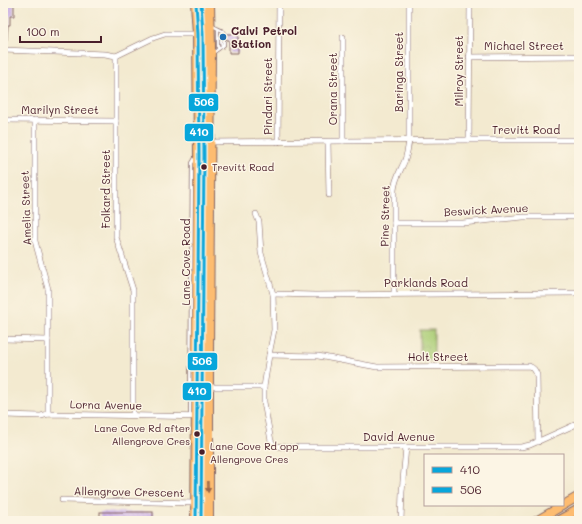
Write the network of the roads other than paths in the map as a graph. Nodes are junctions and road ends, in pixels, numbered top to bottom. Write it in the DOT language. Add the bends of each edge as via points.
graph roads {
  1 [pos="196,3"];
  2 [pos="209,3"];
  3 [pos="279,3"];
  4 [pos="409,3"];
  5 [pos="470,3"];
  6 [pos="216,28"];
  7 [pos="198,34"];
  8 [pos="223,34"];
  9 [pos="344,37"];
  10 [pos="223,40"];
  11 [pos="3,50"];
  12 [pos="214,52"];
  13 [pos="116,56"];
  14 [pos="470,56"];
  15 [pos="579,56"];
  16 [pos="3,120"];
  17 [pos="35,120"];
  18 [pos="116,121"];
  19 [pos="469,140"];
  20 [pos="579,140"];
  21 [pos="343,141"];
  22 [pos="409,141"];
  23 [pos="209,142"];
  24 [pos="278,142"];
  25 [pos="328,142"];
  26 [pos="329,195"];
  27 [pos="256,214"];
  28 [pos="579,217"];
  29 [pos="394,223"];
  30 [pos="579,293"];
  31 [pos="273,294"];
  32 [pos="394,294"];
  33 [pos="3,339"];
  34 [pos="48,340"];
  35 [pos="269,355"];
  36 [pos="208,387"];
  37 [pos="264,387"];
  38 [pos="48,414"];
  39 [pos="3,415"];
  40 [pos="133,416"];
  41 [pos="193,416"];
  42 [pos="208,417"];
  43 [pos="579,423"];
  44 [pos="538,442"];
  45 [pos="406,447"];
  46 [pos="579,496"];
  47 [pos="62,500"];
  48 [pos="196,503"];
  49 [pos="564,505"];
  50 [pos="562,506"];
  51 [pos="579,509"];
  52 [pos="579,519"];
  53 [pos="196,521"];
  54 [pos="208,521"];
  55 [pos="401,521"];
  56 [pos="536,521"];
  57 [pos="557,521"];
  58 [pos="575,521"];
  1 -- 7 [label="highway, Lane Cove Road"];
  2 -- 6 [label="highway, Lane Cove Road"];
  3 -- 24 [label="street, Pindari Street"];
  4 -- 22 [label="street, Baringa Street"];
  5 -- 14 [label="street, Milroy Street"];
  6 -- 8 [label="lane"];
  6 -- 12 [label="highway, Lane Cove Road"];
  7 -- 13 [label="street" via="165,34"];
  7 -- 41 [label="highway, Lane Cove Road" via="199,156"];
  9 -- 21 [label="street, Orana Street"];
  10 -- 12 [label="lane" via="222,47"];
  11 -- 13 [label="street"];
  12 -- 23 [label="highway, Lane Cove Road"];
  13 -- 18 [label="street, Folkard Street"];
  14 -- 15 [label="street, Michael Street"];
  14 -- 19 [label="street, Milroy Street"];
  16 -- 17 [label="street, Marilyn Street"];
  17 -- 18 [label="street, Marilyn Street"];
  17 -- 34 [label="street, Amelia Street" via="35,241 48,289"];
  18 -- 40 [label="street, Folkard Street" via="116,237 133,290"];
  19 -- 20 [label="street, Trevitt Road"];
  19 -- 22 [label="street, Trevitt Road"];
  21 -- 22 [label="street, Trevitt Road"];
  21 -- 25 [label="street, Trevitt Road"];
  22 -- 29 [label="street, Pine Street" via="405,161 394,184"];
  23 -- 24 [label="street, Trevitt Road"];
  23 -- 36 [label="highway, Lane Cove Road"];
  24 -- 25 [label="street, Trevitt Road"];
  25 -- 26 [label="street"];
  27 -- 31 [label="street" via="260,222 261,253"];
  28 -- 29 [label="street, Beswick Avenue" via="523,217 463,223"];
  29 -- 32 [label="street, Pine Street"];
  30 -- 32 [label="street, Parklands Road"];
  31 -- 32 [label="street, Parklands Road"];
  31 -- 35 [label="street" via="274,330"];
  33 -- 34 [label="street"];
  34 -- 38 [label="street, Amelia Street"];
  35 -- 37 [label="street"];
  35 -- 44 [label="street, Holt Street" via="318,356 377,367 529,366 537,375"];
  36 -- 37 [label="street"];
  36 -- 42 [label="highway, Lane Cove Road"];
  37 -- 45 [label="street, David Avenue" via="270,437 275,446"];
  38 -- 39 [label="street, Lorna Avenue"];
  38 -- 40 [label="street, Lorna Avenue"];
  40 -- 41 [label="street, Lorna Avenue"];
  41 -- 42 [label="street, Lorna Avenue"];
  41 -- 48 [label="highway, Lane Cove Road"];
  42 -- 54 [label="highway, Lane Cove Road, one-way"];
  43 -- 44 [label="street, David Avenue"];
  44 -- 45 [label="street, David Avenue" via="521,447"];
  45 -- 55 [label="street"];
  46 -- 49 [label="main road"];
  47 -- 48 [label="street, Allengrove Crescent"];
  48 -- 53 [label="highway, Lane Cove Road"];
  50 -- 56 [label="main road"];
  51 -- 57 [label="main road"];
  52 -- 58 [label="main road"];
}
